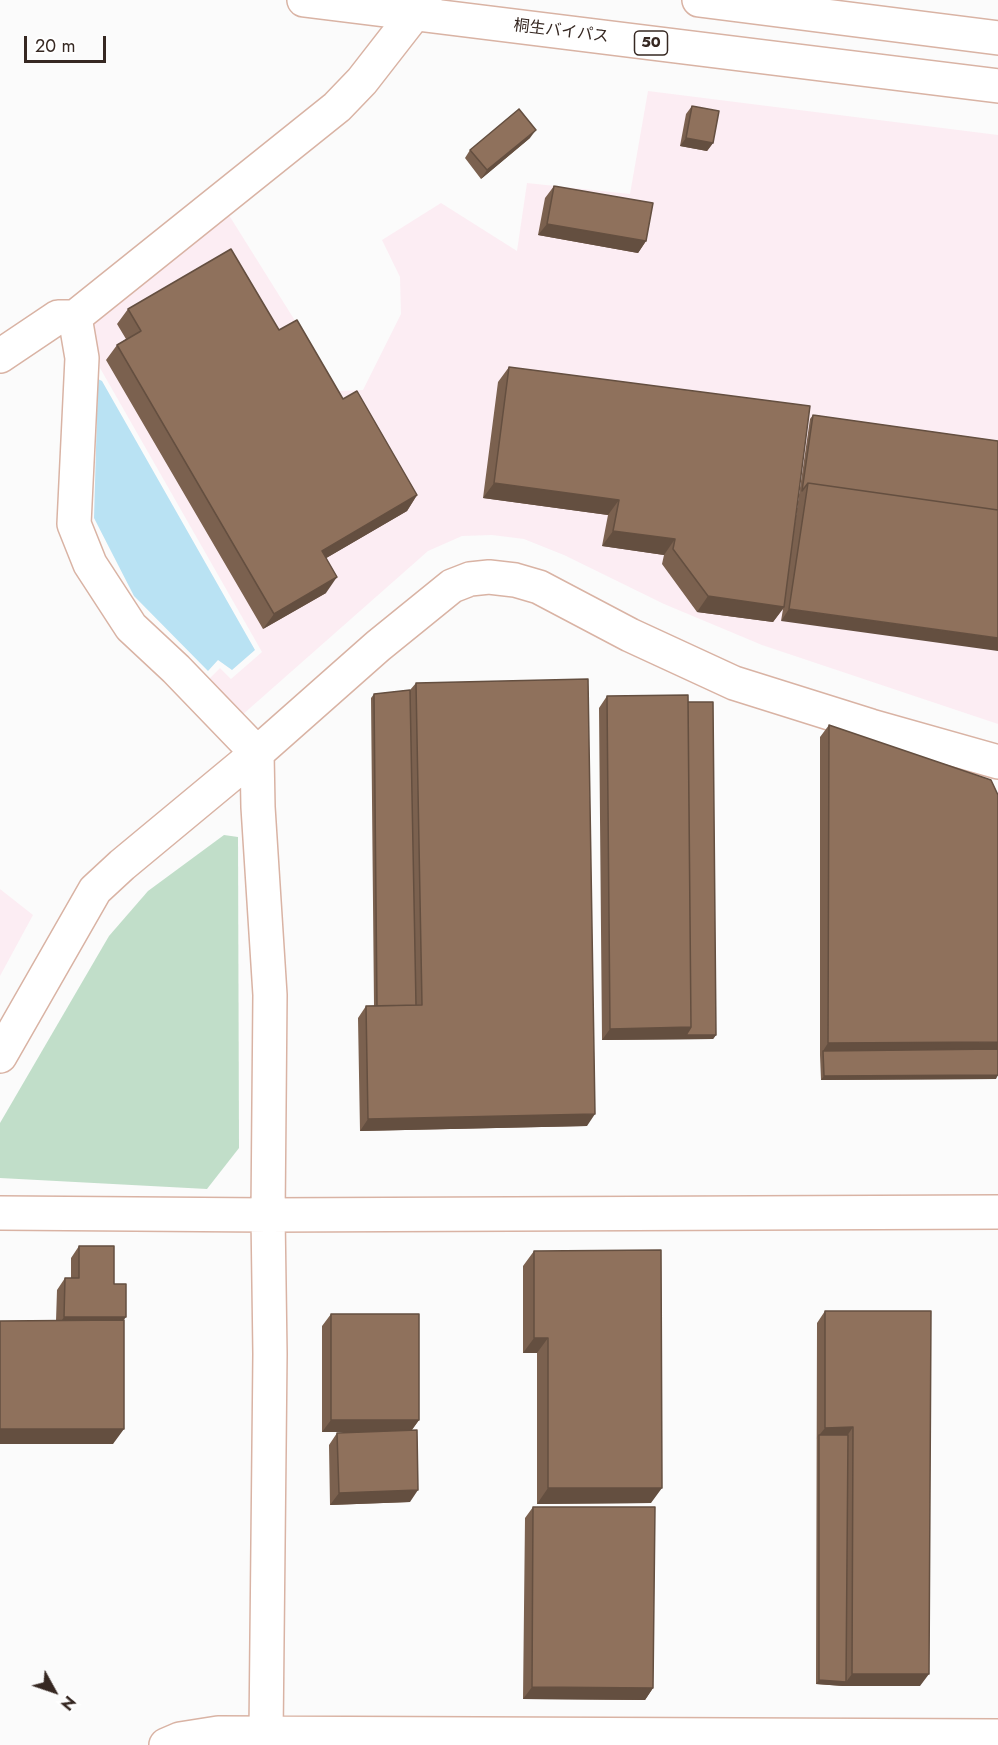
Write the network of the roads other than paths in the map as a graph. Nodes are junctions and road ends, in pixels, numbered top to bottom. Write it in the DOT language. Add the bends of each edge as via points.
graph roads {
  1 [pos="304,0"];
  2 [pos="699,0"];
  3 [pos="420,7"];
  4 [pos="998,38"];
  5 [pos="998,86"];
  6 [pos="75,317"];
  7 [pos="0,356"];
  8 [pos="257,753"];
  9 [pos="998,762"];
  10 [pos="0,1056"];
  11 [pos="998,1212"];
  12 [pos="0,1213"];
  13 [pos="268,1215"];
  14 [pos="266,1734"];
  15 [pos="998,1736"];
  16 [pos="166,1745"];
  1 -- 3 [label="main road, 桐生バイパス / 50"];
  2 -- 4 [label="main road"];
  3 -- 5 [label="main road, 桐生バイパス / 50"];
  3 -- 6 [label="main road" via="337,107"];
  6 -- 7 [label="main road" via="58,317"];
  6 -- 8 [label="main road" via="81,358 74,524 90,564 131,627"];
  8 -- 9 [label="main road" via="452,586 489,577 540,587 630,635 734,683"];
  8 -- 10 [label="main road" via="95,891"];
  8 -- 13 [label="main road" via="270,995"];
  11 -- 13 [label="main road"];
  12 -- 13 [label="main road"];
  13 -- 14 [label="main road"];
  14 -- 15 [label="main road"];
  14 -- 16 [label="main road" via="218,1733"];
}
